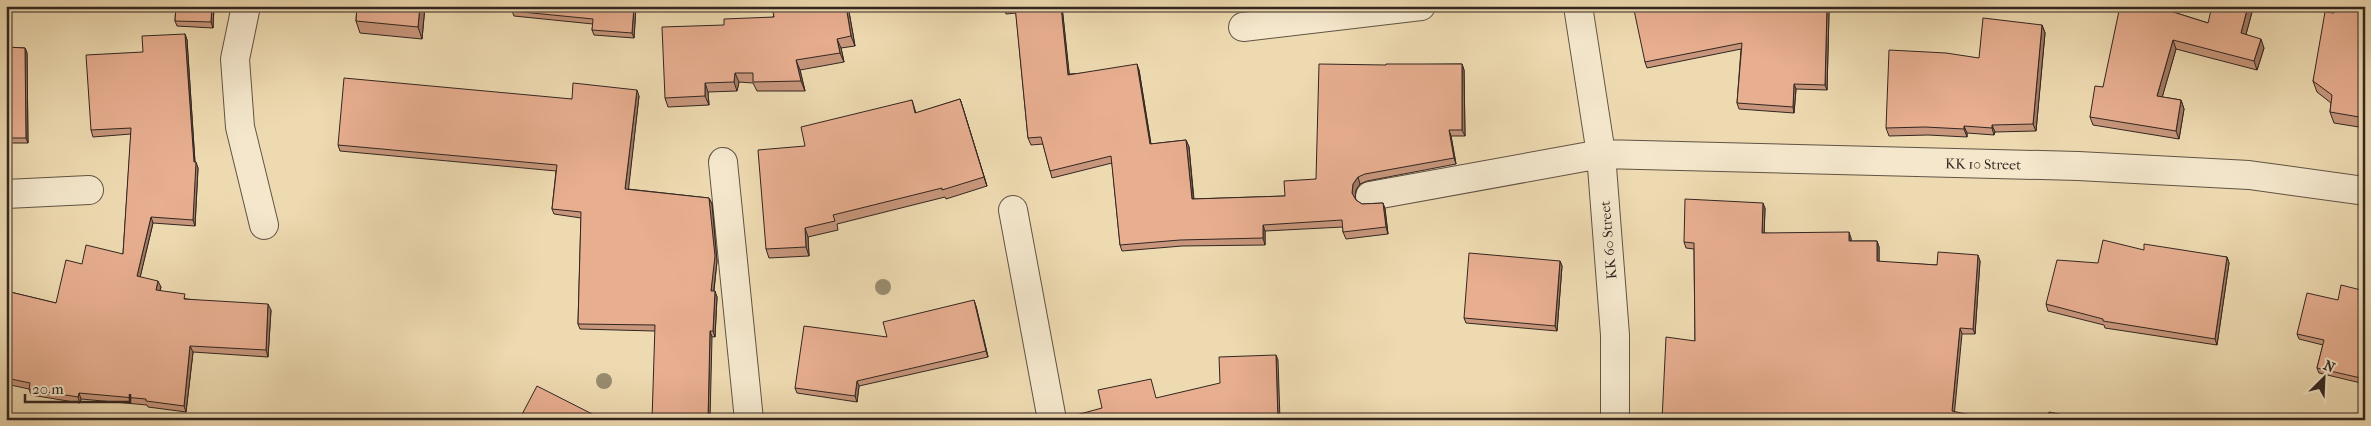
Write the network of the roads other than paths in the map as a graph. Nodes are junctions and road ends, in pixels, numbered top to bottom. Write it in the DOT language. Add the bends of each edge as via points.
graph roads {
  1 [pos="246,6"];
  2 [pos="1421,6"];
  3 [pos="1578,6"];
  4 [pos="1243,27"];
  5 [pos="1601,154"];
  6 [pos="724,162"];
  7 [pos="89,190"];
  8 [pos="2365,191"];
  9 [pos="6,194"];
  10 [pos="1370,196"];
  11 [pos="1013,210"];
  12 [pos="264,225"];
  13 [pos="749,420"];
  14 [pos="1052,420"];
  15 [pos="1615,420"];
  1 -- 12 [label="street" via="235,59 240,127"];
  2 -- 4 [label="street"];
  3 -- 5 [label="street, KK 60 Street"];
  5 -- 8 [label="street, KK 10 Street" via="2078,166 2249,175"];
  5 -- 10 [label="street, KK 10 Street"];
  5 -- 15 [label="street, KK 60 Street" via="1615,335"];
  6 -- 13 [label="street"];
  7 -- 9 [label="street"];
  11 -- 14 [label="street"];
}
